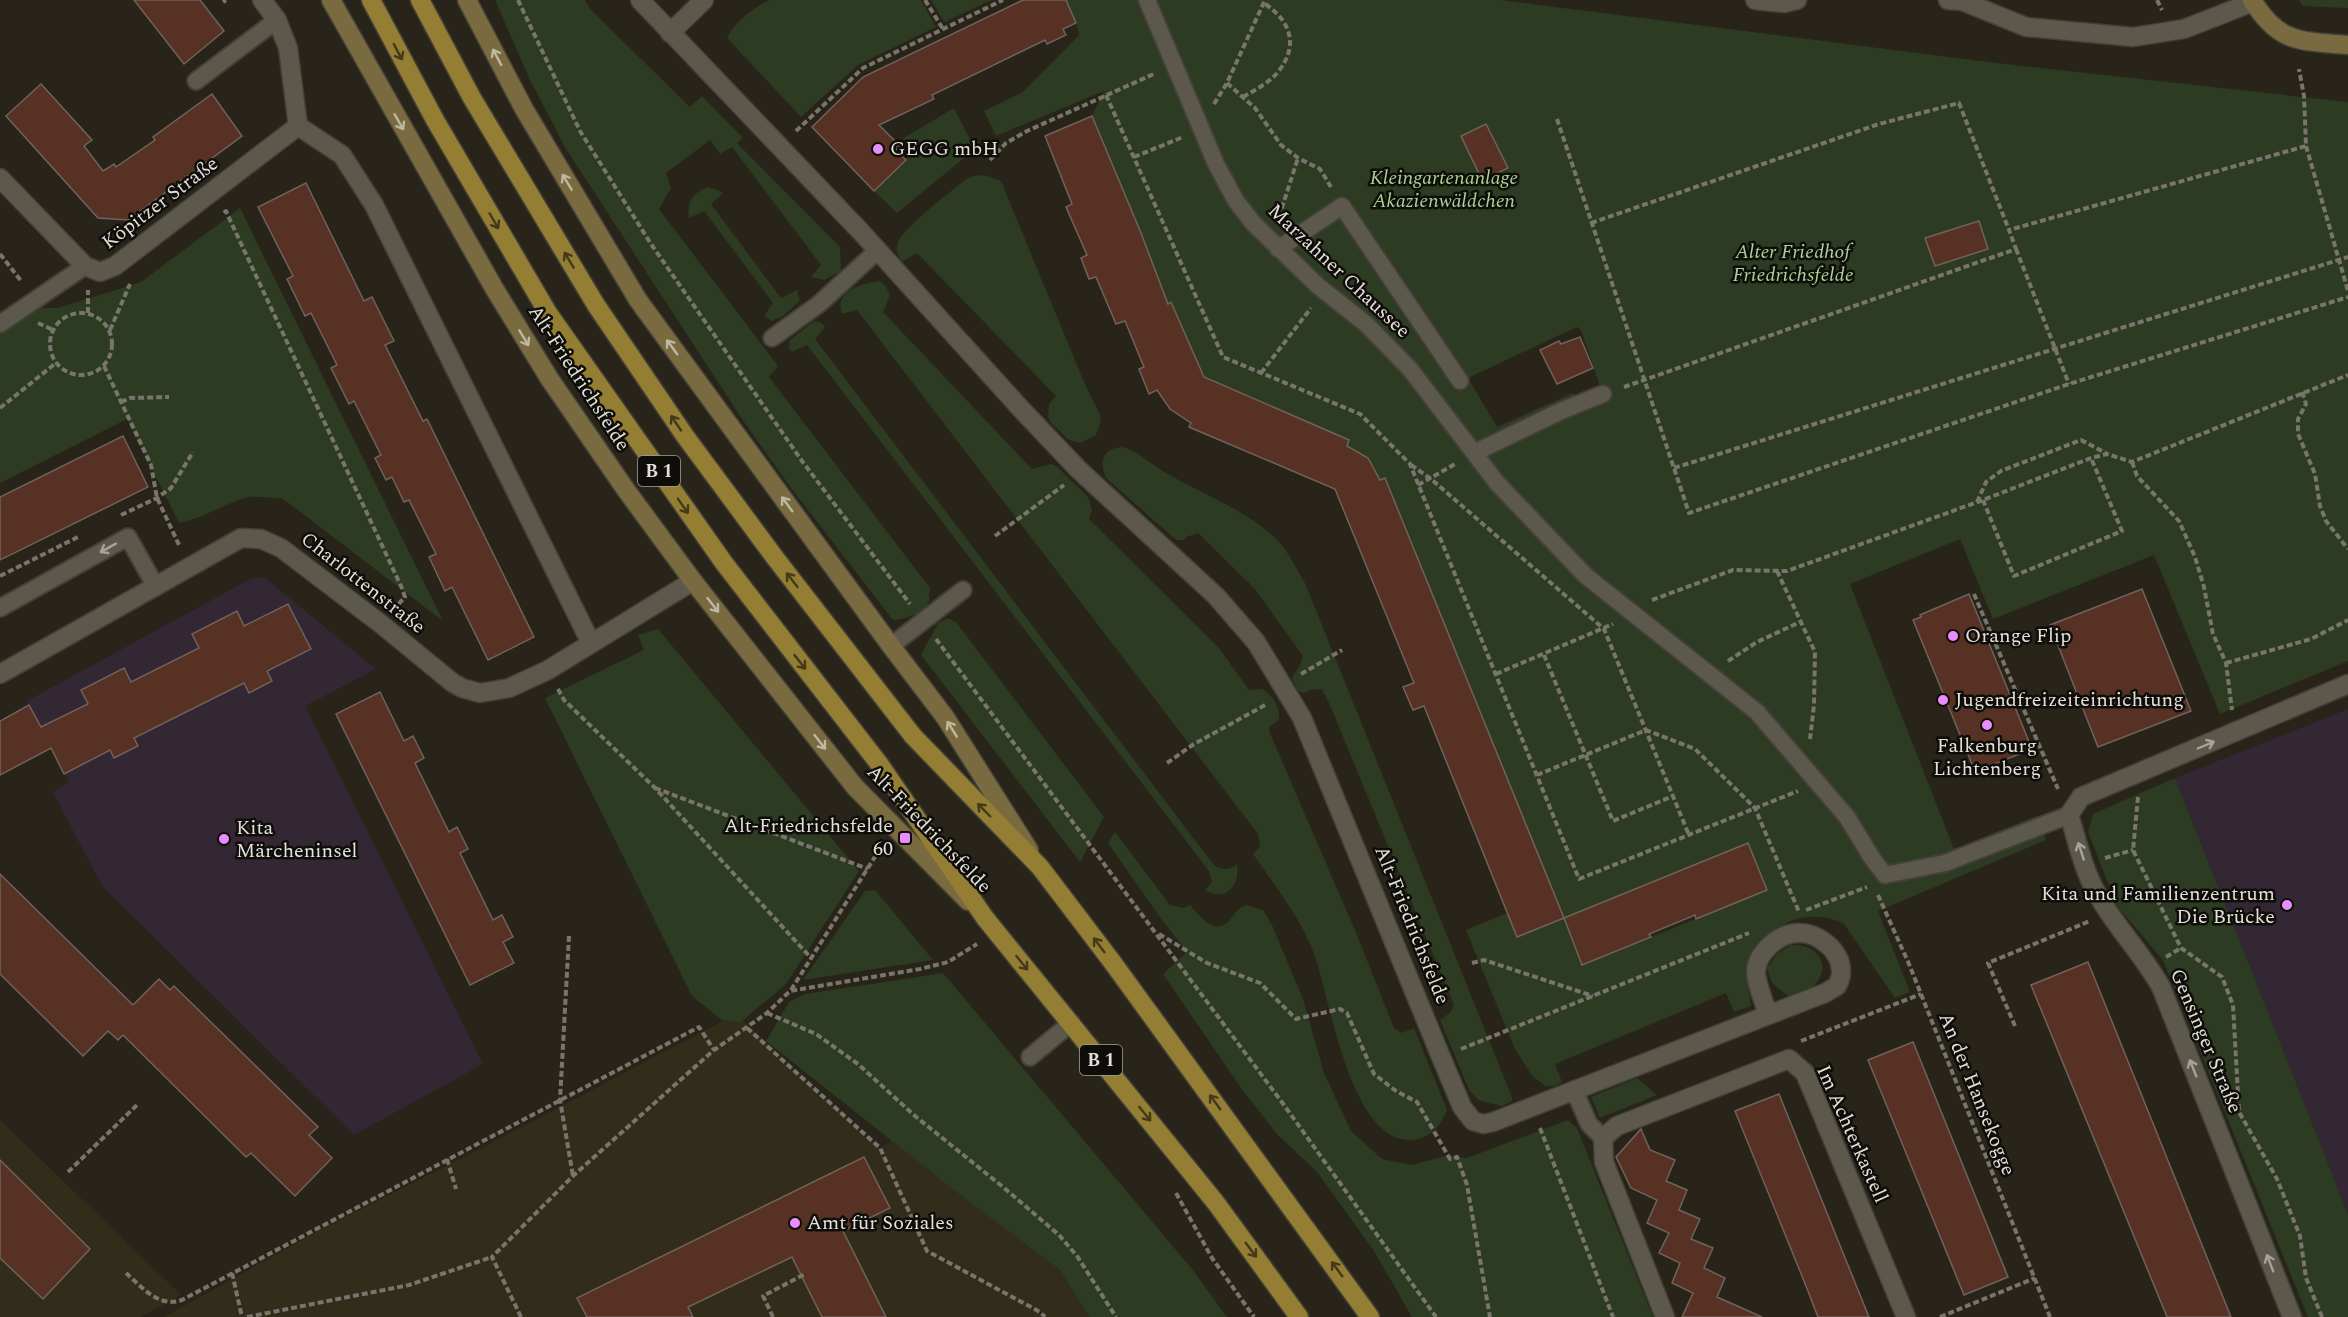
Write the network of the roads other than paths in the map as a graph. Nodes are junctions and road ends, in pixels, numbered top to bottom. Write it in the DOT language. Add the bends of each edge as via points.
graph roads {
  1 [pos="262,0"];
  2 [pos="331,0"];
  3 [pos="370,0"];
  4 [pos="420,0"];
  5 [pos="467,0"];
  6 [pos="640,0"];
  7 [pos="704,0"];
  8 [pos="1147,0"];
  9 [pos="1755,0"];
  10 [pos="1797,0"];
  11 [pos="1948,0"];
  12 [pos="2252,1"];
  13 [pos="277,20"];
  14 [pos="669,33"];
  15 [pos="2348,45"];
  16 [pos="196,81"];
  17 [pos="298,126"];
  18 [pos="0,178"];
  19 [pos="1274,246"];
  20 [pos="877,251"];
  21 [pos="87,273"];
  22 [pos="0,324"];
  23 [pos="772,338"];
  24 [pos="1460,381"];
  25 [pos="1603,394"];
  26 [pos="1476,452"];
  27 [pos="693,581"];
  28 [pos="156,587"];
  29 [pos="963,590"];
  30 [pos="0,608"];
  31 [pos="591,643"];
  32 [pos="891,646"];
  33 [pos="0,674"];
  34 [pos="2348,684"];
  35 [pos="2069,815"];
  36 [pos="1040,867"];
  37 [pos="985,918"];
  38 [pos="1768,1015"];
  39 [pos="1071,1023"];
  40 [pos="1030,1057"];
  41 [pos="1574,1090"];
  42 [pos="1603,1138"];
  43 [pos="1299,1317"];
  44 [pos="1370,1317"];
  45 [pos="1665,1317"];
  46 [pos="1906,1317"];
  47 [pos="2292,1317"];
  1 -- 13 [label="street"];
  2 -- 27 [label="main road, Alt-Friedrichsfelde, one-way" via="549,378"];
  3 -- 37 [label="main road, Alt-Friedrichsfelde / B 1, one-way" via="548,313 724,563 880,765"];
  36 -- 4 [label="main road, B 1, one-way" via="913,736 685,436 584,285 472,98"];
  32 -- 5 [label="main road, one-way" via="638,300 524,109"];
  6 -- 14 [label="street, Alt-Friedrichsfelde"];
  7 -- 14 [label="street"];
  8 -- 19 [label="lane, Marzahner Chaussee" via="1216,164 1236,201"];
  9 -- 10 [label="street"];
  11 -- 12 [label="street" via="2026,27 2133,37 2184,29"];
  12 -- 15 [label="main road" via="2267,21 2288,37"];
  13 -- 16 [label="lane"];
  13 -- 17 [label="street" via="288,48"];
  14 -- 20 [label="street, Alt-Friedrichsfelde"];
  17 -- 21 [label="street, Köpitzer Straße" via="115,266"];
  17 -- 31 [label="street" via="342,155 374,205"];
  18 -- 21 [label="street, Köpitzer Straße"];
  19 -- 24 [label="lane" via="1342,206"];
  19 -- 26 [label="lane, Marzahner Chaussee" via="1366,324 1410,369"];
  20 -- 23 [label="lane" via="819,304"];
  20 -- 41 [label="street, Alt-Friedrichsfelde" via="1079,470 1236,617 1256,642 1302,718 1462,1107 1473,1121 1493,1122"];
  21 -- 22 [label="lane" via="36,298"];
  25 -- 26 [label="lane"];
  26 -- 35 [label="lane, Marzahner Chaussee" via="1497,483 1586,576 1757,712 1847,817 1872,858 1879,879 1945,863"];
  27 -- 31 [label="street, Charlottenstraße"];
  27 -- 37 [label="main road, Alt-Friedrichsfelde, one-way" via="855,787"];
  28 -- 30 [label="lane, one-way" via="128,537"];
  28 -- 31 [label="street, Charlottenstraße" via="241,538 261,539 281,548 462,688 480,693 509,688"];
  28 -- 33 [label="street, Charlottenstraße"];
  29 -- 32 [label="lane"];
  36 -- 32 [label="main road, one-way" via="945,717"];
  35 -- 34 [label="street, one-way" via="2081,797"];
  47 -- 35 [label="street, Gensinger Straße, one-way" via="2161,987 2091,881"];
  44 -- 36 [label="main road, B 1, one-way"];
  37 -- 39 [label="main road, B 1, one-way"];
  38 -- 38 [label="street, Alt-Friedrichsfelde" via="1755,972 1759,959 1768,947 1797,933 1822,940 1840,961 1837,986"];
  38 -- 41 [label="street, Alt-Friedrichsfelde"];
  39 -- 40 [label="lane"];
  39 -- 43 [label="main road, B 1, one-way" via="1216,1203"];
  41 -- 42 [label="lane" via="1589,1124"];
  42 -- 45 [label="street" via="1604,1162"];
  42 -- 46 [label="street, Im Achterkastell" via="1617,1126 1789,1059 1805,1073"];
}
